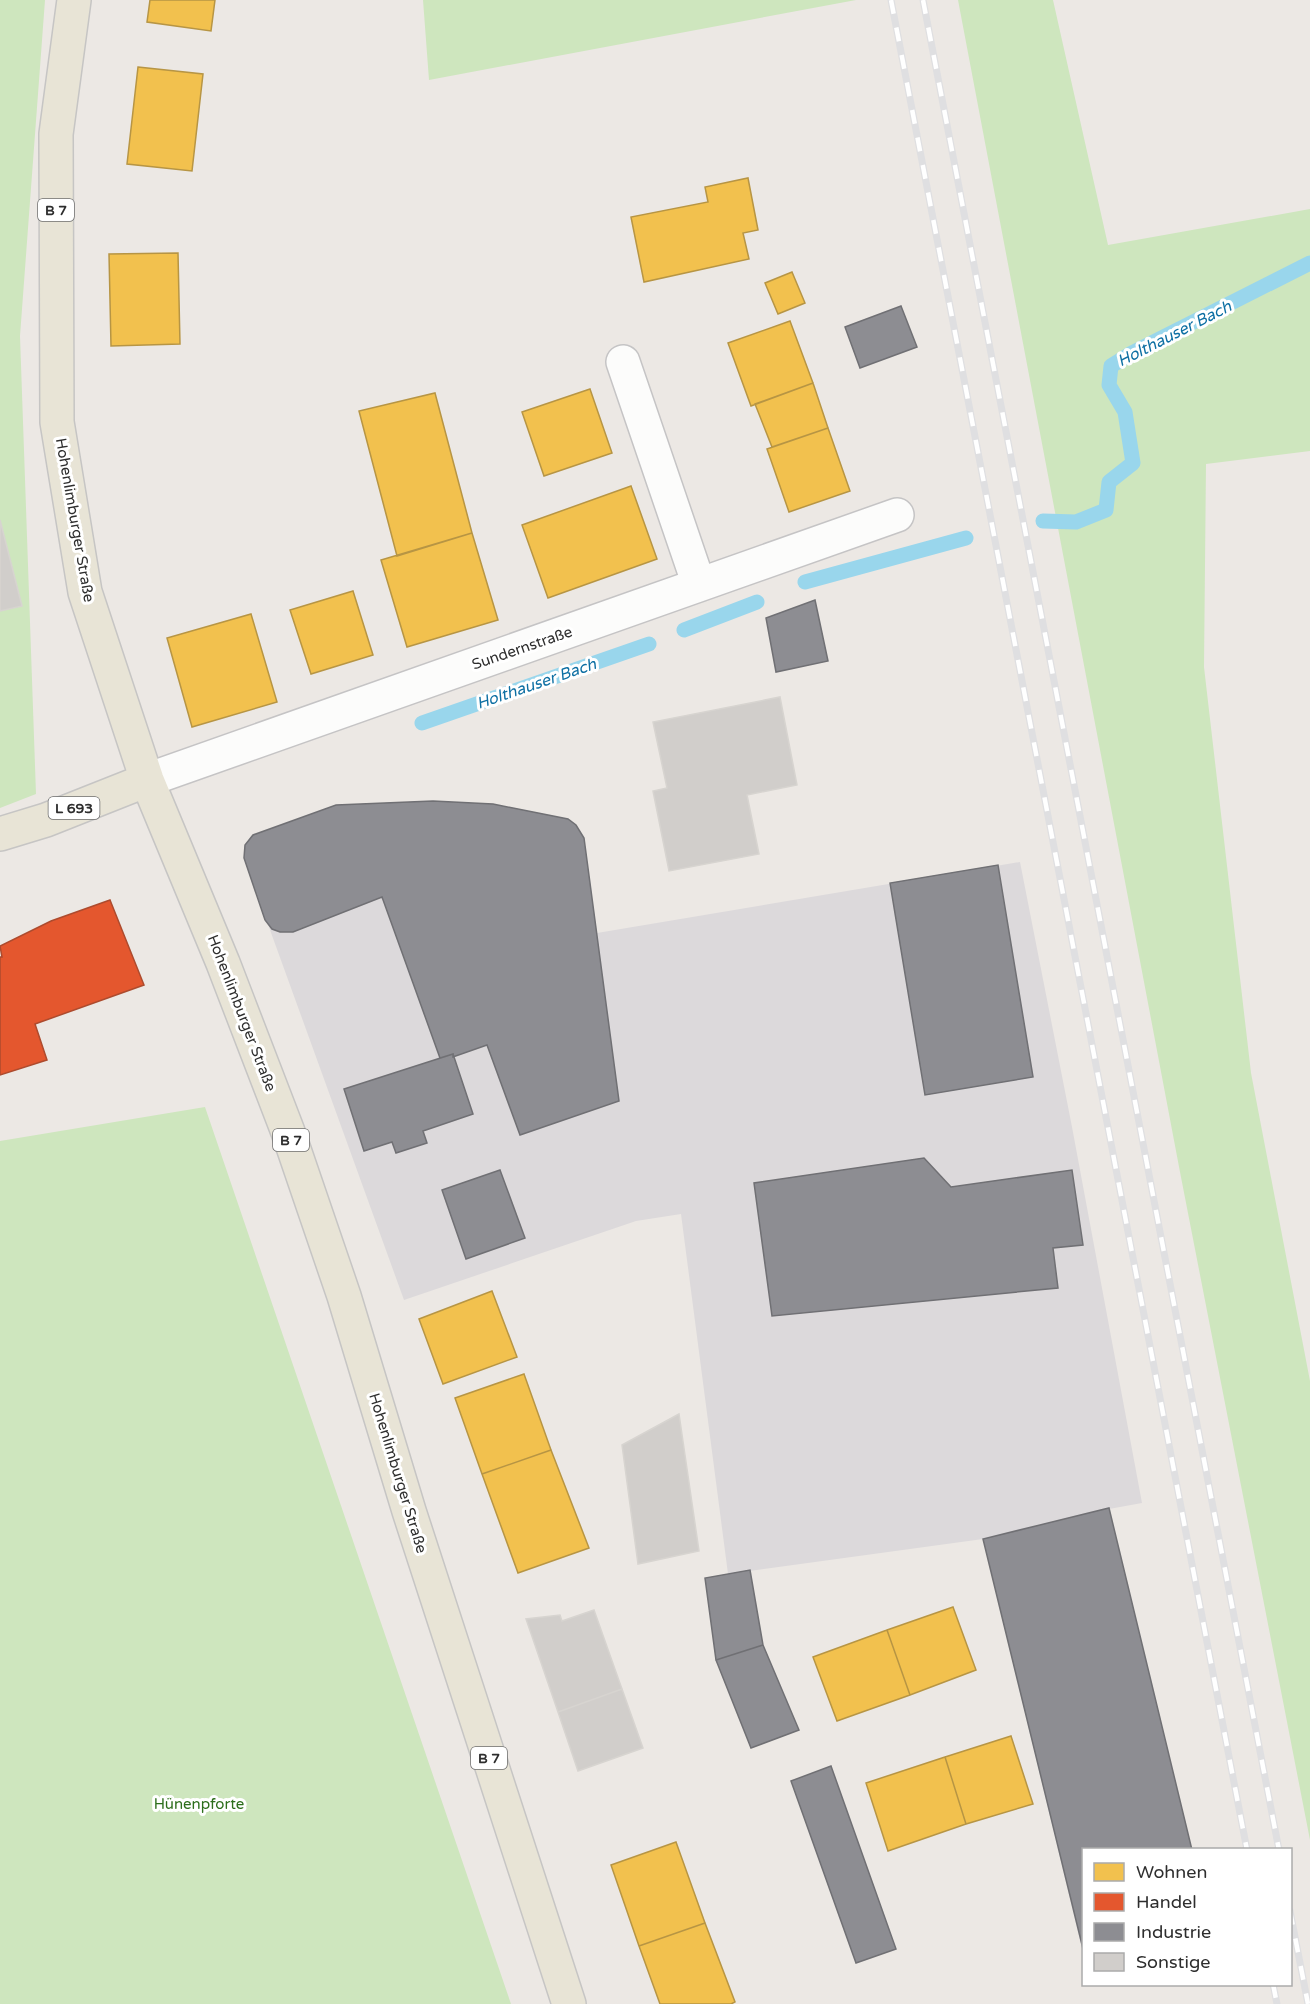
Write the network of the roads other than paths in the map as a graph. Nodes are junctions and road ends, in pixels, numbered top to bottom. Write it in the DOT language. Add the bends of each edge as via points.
graph roads {
  1 [pos="74,0"];
  2 [pos="623,362"];
  3 [pos="897,515"];
  4 [pos="699,585"];
  5 [pos="147,780"];
  6 [pos="0,834"];
  7 [pos="569,2004"];
  1 -- 5 [label="main road, Hohenlimburger Straße / B 7" via="56,135 57,422 86,592"];
  2 -- 4 [label="street"];
  3 -- 4 [label="street, Sundernstraße"];
  4 -- 5 [label="street, Sundernstraße"];
  5 -- 6 [label="main road, L 693"];
  5 -- 7 [label="main road, Hohenlimburger Straße / B 7" via="288,1132"];
}
